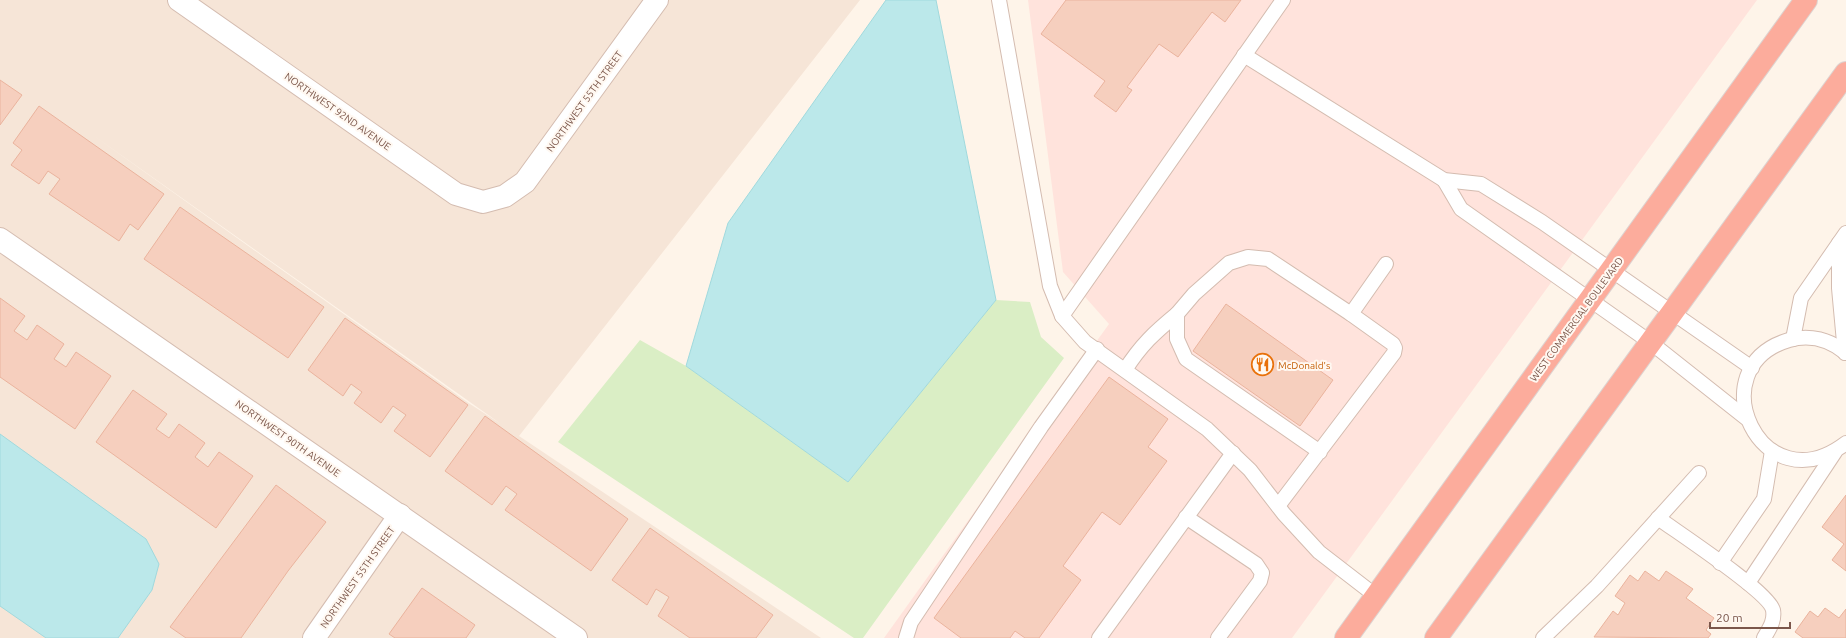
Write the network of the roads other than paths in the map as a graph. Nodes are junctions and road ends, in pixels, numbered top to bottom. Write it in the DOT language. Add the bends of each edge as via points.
graph roads {
  1 [pos="179,0"];
  2 [pos="657,0"];
  3 [pos="1000,0"];
  4 [pos="1283,0"];
  5 [pos="1806,0"];
  6 [pos="1244,55"];
  7 [pos="1846,73"];
  8 [pos="1444,180"];
  9 [pos="505,196"];
  10 [pos="0,239"];
  11 [pos="1844,241"];
  12 [pos="1386,264"];
  13 [pos="1612,270"];
  14 [pos="1590,300"];
  15 [pos="1673,312"];
  16 [pos="1177,314"];
  17 [pos="1351,314"];
  18 [pos="1062,316"];
  19 [pos="1793,339"];
  20 [pos="1650,342"];
  21 [pos="1097,350"];
  22 [pos="1846,353"];
  23 [pos="1752,368"];
  24 [pos="1125,370"];
  25 [pos="1746,418"];
  26 [pos="1840,448"];
  27 [pos="1772,451"];
  28 [pos="1320,452"];
  29 [pos="1233,453"];
  30 [pos="1699,473"];
  31 [pos="1278,506"];
  32 [pos="400,515"];
  33 [pos="1186,517"];
  34 [pos="1658,518"];
  35 [pos="1720,563"];
  36 [pos="1748,583"];
  37 [pos="1376,596"];
  38 [pos="314,638"];
  39 [pos="576,638"];
  40 [pos="906,638"];
  41 [pos="1099,638"];
  42 [pos="1218,638"];
  43 [pos="1346,638"];
  44 [pos="1436,638"];
  45 [pos="1543,638"];
  46 [pos="1764,638"];
  1 -- 9 [label="street, NORTHWEST 92ND AVENUE" via="456,194 483,202"];
  2 -- 9 [label="street, NORTHWEST 55TH STREET" via="525,182"];
  3 -- 18 [label="lane" via="1050,286"];
  4 -- 6 [label="lane"];
  5 -- 13 [label="highway, WEST COMMERCIAL BOULEVARD"];
  6 -- 8 [label="lane"];
  6 -- 18 [label="lane"];
  7 -- 15 [label="highway"];
  8 -- 13 [label="lane" via="1481,184"];
  8 -- 14 [label="lane" via="1461,209"];
  10 -- 32 [label="street, NORTHWEST 90TH AVENUE"];
  11 -- 19 [label="lane" via="1801,298"];
  11 -- 22 [label="lane" via="1839,288"];
  12 -- 17 [label="lane"];
  13 -- 14 [label="highway, WEST COMMERCIAL BOULEVARD"];
  13 -- 15 [label="lane"];
  14 -- 20 [label="lane"];
  14 -- 37 [label="highway, WEST COMMERCIAL BOULEVARD"];
  15 -- 20 [label="highway"];
  15 -- 23 [label="lane"];
  16 -- 17 [label="lane" via="1194,294 1229,263 1248,257 1268,259"];
  16 -- 24 [label="lane" via="1150,336"];
  16 -- 28 [label="lane" via="1177,340 1186,359"];
  17 -- 28 [label="lane" via="1393,344 1394,353"];
  18 -- 21 [label="lane" via="1085,342"];
  19 -- 22 [label="lane" via="1808,337 1821,340"];
  19 -- 23 [label="lane" via="1769,349"];
  20 -- 25 [label="lane"];
  20 -- 44 [label="highway"];
  21 -- 24 [label="lane"];
  21 -- 40 [label="lane" via="1041,427 911,622"];
  23 -- 25 [label="lane" via="1745,384"];
  24 -- 29 [label="lane" via="1207,429"];
  25 -- 27 [label="lane" via="1752,431"];
  26 -- 27 [label="lane" via="1820,458 1804,460 1787,458"];
  26 -- 36 [label="lane"];
  27 -- 35 [label="lane" via="1764,499"];
  28 -- 31 [label="lane"];
  29 -- 31 [label="lane"];
  29 -- 33 [label="lane"];
  30 -- 34 [label="lane"];
  31 -- 37 [label="lane" via="1320,552"];
  32 -- 38 [label="street, NORTHWEST 55TH STREET"];
  32 -- 39 [label="street, NORTHWEST 90TH AVENUE"];
  33 -- 41 [label="lane"];
  33 -- 42 [label="lane" via="1256,564 1262,573 1260,581"];
  34 -- 35 [label="lane"];
  34 -- 45 [label="lane" via="1597,586"];
  35 -- 36 [label="lane"];
  36 -- 46 [label="lane" via="1773,608 1774,619"];
  37 -- 43 [label="highway, WEST COMMERCIAL BOULEVARD"];
}
